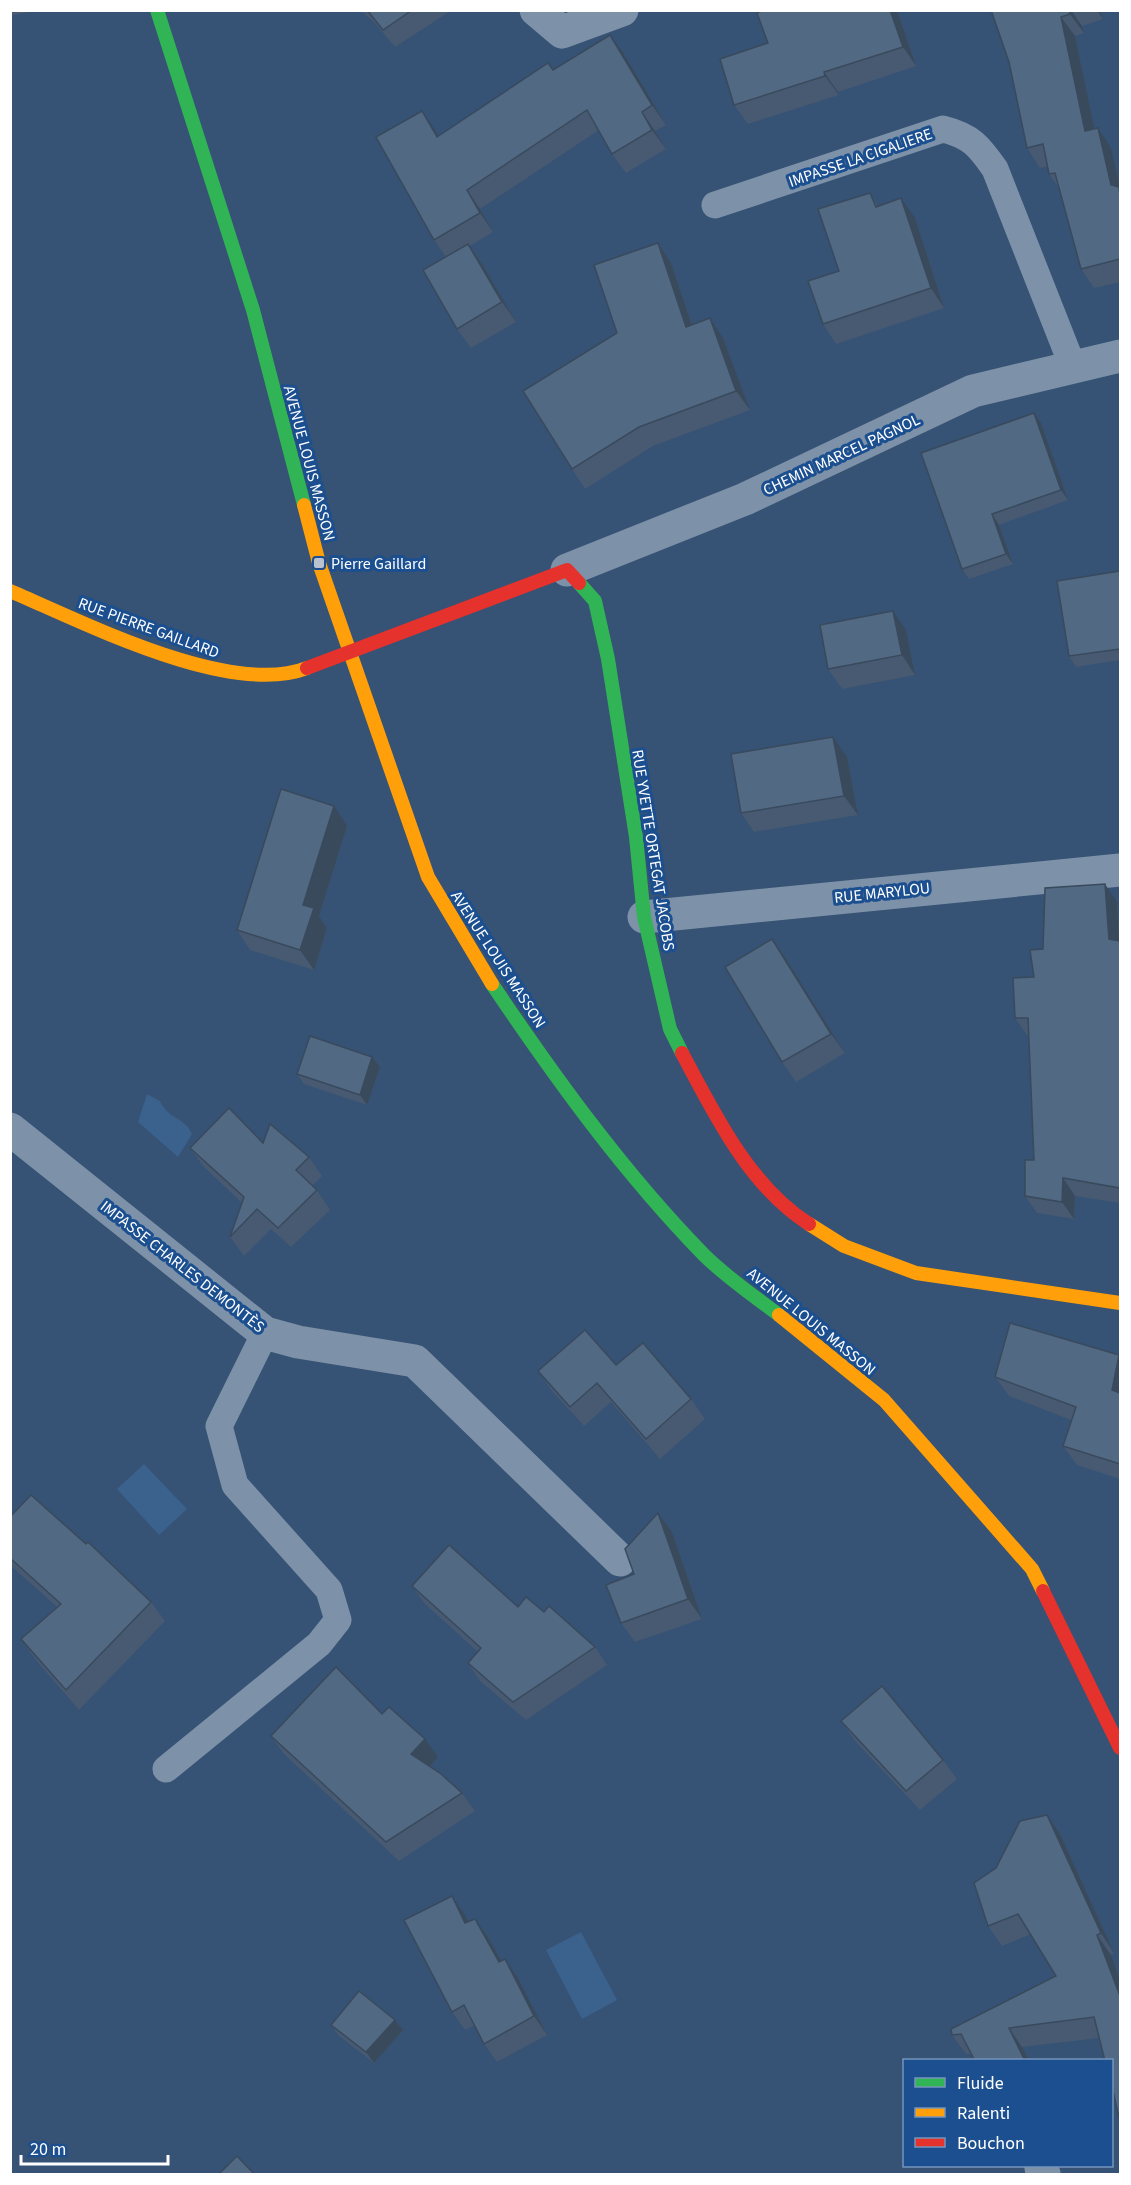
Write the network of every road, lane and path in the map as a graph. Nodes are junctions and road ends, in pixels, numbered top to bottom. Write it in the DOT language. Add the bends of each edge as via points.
graph roads {
  1 [pos="157,10"];
  2 [pos="536,10"];
  3 [pos="622,10"];
  4 [pos="715,205"];
  5 [pos="1120,356"];
  6 [pos="1073,367"];
  7 [pos="567,570"];
  8 [pos="10,591"];
  9 [pos="348,651"];
  10 [pos="1120,870"];
  11 [pos="644,916"];
  12 [pos="10,1129"];
  13 [pos="1120,1303"];
  14 [pos="265,1333"];
  15 [pos="620,1560"];
  16 [pos="1120,1748"];
  17 [pos="166,1769"];
  1 -- 9 [label="street, AVENUE LOUIS MASSON" via="253,310 311,535"];
  2 -- 3 [label="street" via="561,32"];
  4 -- 6 [label="lane, IMPASSE LA CIGALIERE" via="943,129 964,134 995,170"];
  5 -- 6 [label="street, CHEMIN MARCEL PAGNOL"];
  6 -- 7 [label="street, CHEMIN MARCEL PAGNOL" via="973,391 745,499"];
  7 -- 9 [label="street"];
  7 -- 11 [label="street, RUE YVETTE ORTEGAT JACOBS" via="596,601 636,837"];
  8 -- 9 [label="street, RUE PIERRE GAILLARD" via="218,671 300,671"];
  9 -- 16 [label="street, AVENUE LOUIS MASSON" via="428,877 493,985 567,1092 705,1256 884,1400 1032,1569"];
  10 -- 11 [label="street, RUE MARYLOU"];
  11 -- 13 [label="street, RUE YVETTE ORTEGAT JACOBS" via="670,1029 713,1112 755,1173 795,1215 844,1246 916,1273"];
  12 -- 14 [label="street, IMPASSE CHARLES DEMONTÈS"];
  14 -- 15 [label="street, IMPASSE CHARLES DEMONTÈS" via="415,1361"];
  14 -- 17 [label="lane" via="219,1426 235,1485 329,1590 338,1620 319,1644"];
}
